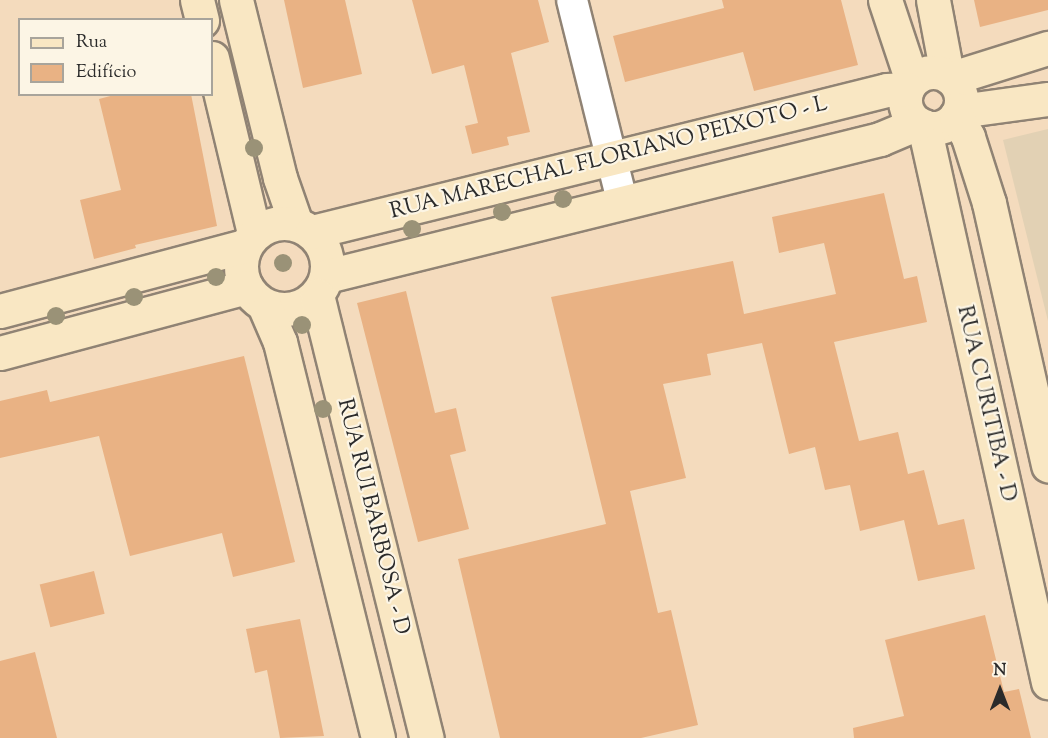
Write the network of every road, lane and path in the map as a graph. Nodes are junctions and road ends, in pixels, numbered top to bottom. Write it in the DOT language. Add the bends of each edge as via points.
graph roads {
  1 [pos="197,0"];
  2 [pos="236,0"];
  3 [pos="572,0"];
  4 [pos="885,0"];
  5 [pos="933,0"];
  6 [pos="202,18"];
  7 [pos="1048,48"];
  8 [pos="213,63"];
  9 [pos="949,76"];
  10 [pos="910,85"];
  11 [pos="1048,99"];
  12 [pos="958,113"];
  13 [pos="921,124"];
  14 [pos="611,158"];
  15 [pos="449,198"];
  16 [pos="622,201"];
  17 [pos="304,228"];
  18 [pos="249,240"];
  19 [pos="458,242"];
  20 [pos="322,285"];
  21 [pos="255,296"];
  22 [pos="0,311"];
  23 [pos="0,353"];
  24 [pos="1048,465"];
  25 [pos="1048,682"];
  26 [pos="378,738"];
  27 [pos="427,738"];
  1 -- 6 [label="street"];
  2 -- 17 [label="street" via="280,178"];
  3 -- 14 [label="street"];
  4 -- 10 [label="street"];
  5 -- 9 [label="street"];
  7 -- 9 [label="street"];
  8 -- 18 [label="street"];
  9 -- 10 [label="street" via="930,71"];
  9 -- 12 [label="street" via="959,87"];
  10 -- 13 [label="street" via="906,106"];
  10 -- 14 [label="street, RUA MARECHAL FLORIANO PEIXOTO - L"];
  11 -- 12 [label="street"];
  12 -- 13 [label="street" via="943,127"];
  12 -- 24 [label="street" via="989,203"];
  13 -- 16 [label="street, RUA MARECHAL FLORIANO PEIXOTO - L" via="880,139"];
  13 -- 25 [label="street, RUA CURITIBA - D"];
  14 -- 15 [label="street, RUA MARECHAL FLORIANO PEIXOTO - L"];
  14 -- 16 [label="street"];
  15 -- 17 [label="street, RUA MARECHAL FLORIANO PEIXOTO - L"];
  15 -- 19 [label="street"];
  16 -- 19 [label="street, RUA MARECHAL FLORIANO PEIXOTO - L"];
  17 -- 18 [label="street" via="274,224"];
  17 -- 20 [label="street" via="325,251"];
  18 -- 21 [label="street" via="240,274"];
  18 -- 22 [label="street"];
  19 -- 20 [label="street, RUA MARECHAL FLORIANO PEIXOTO - L"];
  20 -- 21 [label="street" via="292,309"];
  20 -- 27 [label="street, RUA RUI BARBOSA - D"];
  21 -- 23 [label="street"];
  21 -- 26 [label="street, RUA RUI BARBOSA - D" via="280,342"];
}
